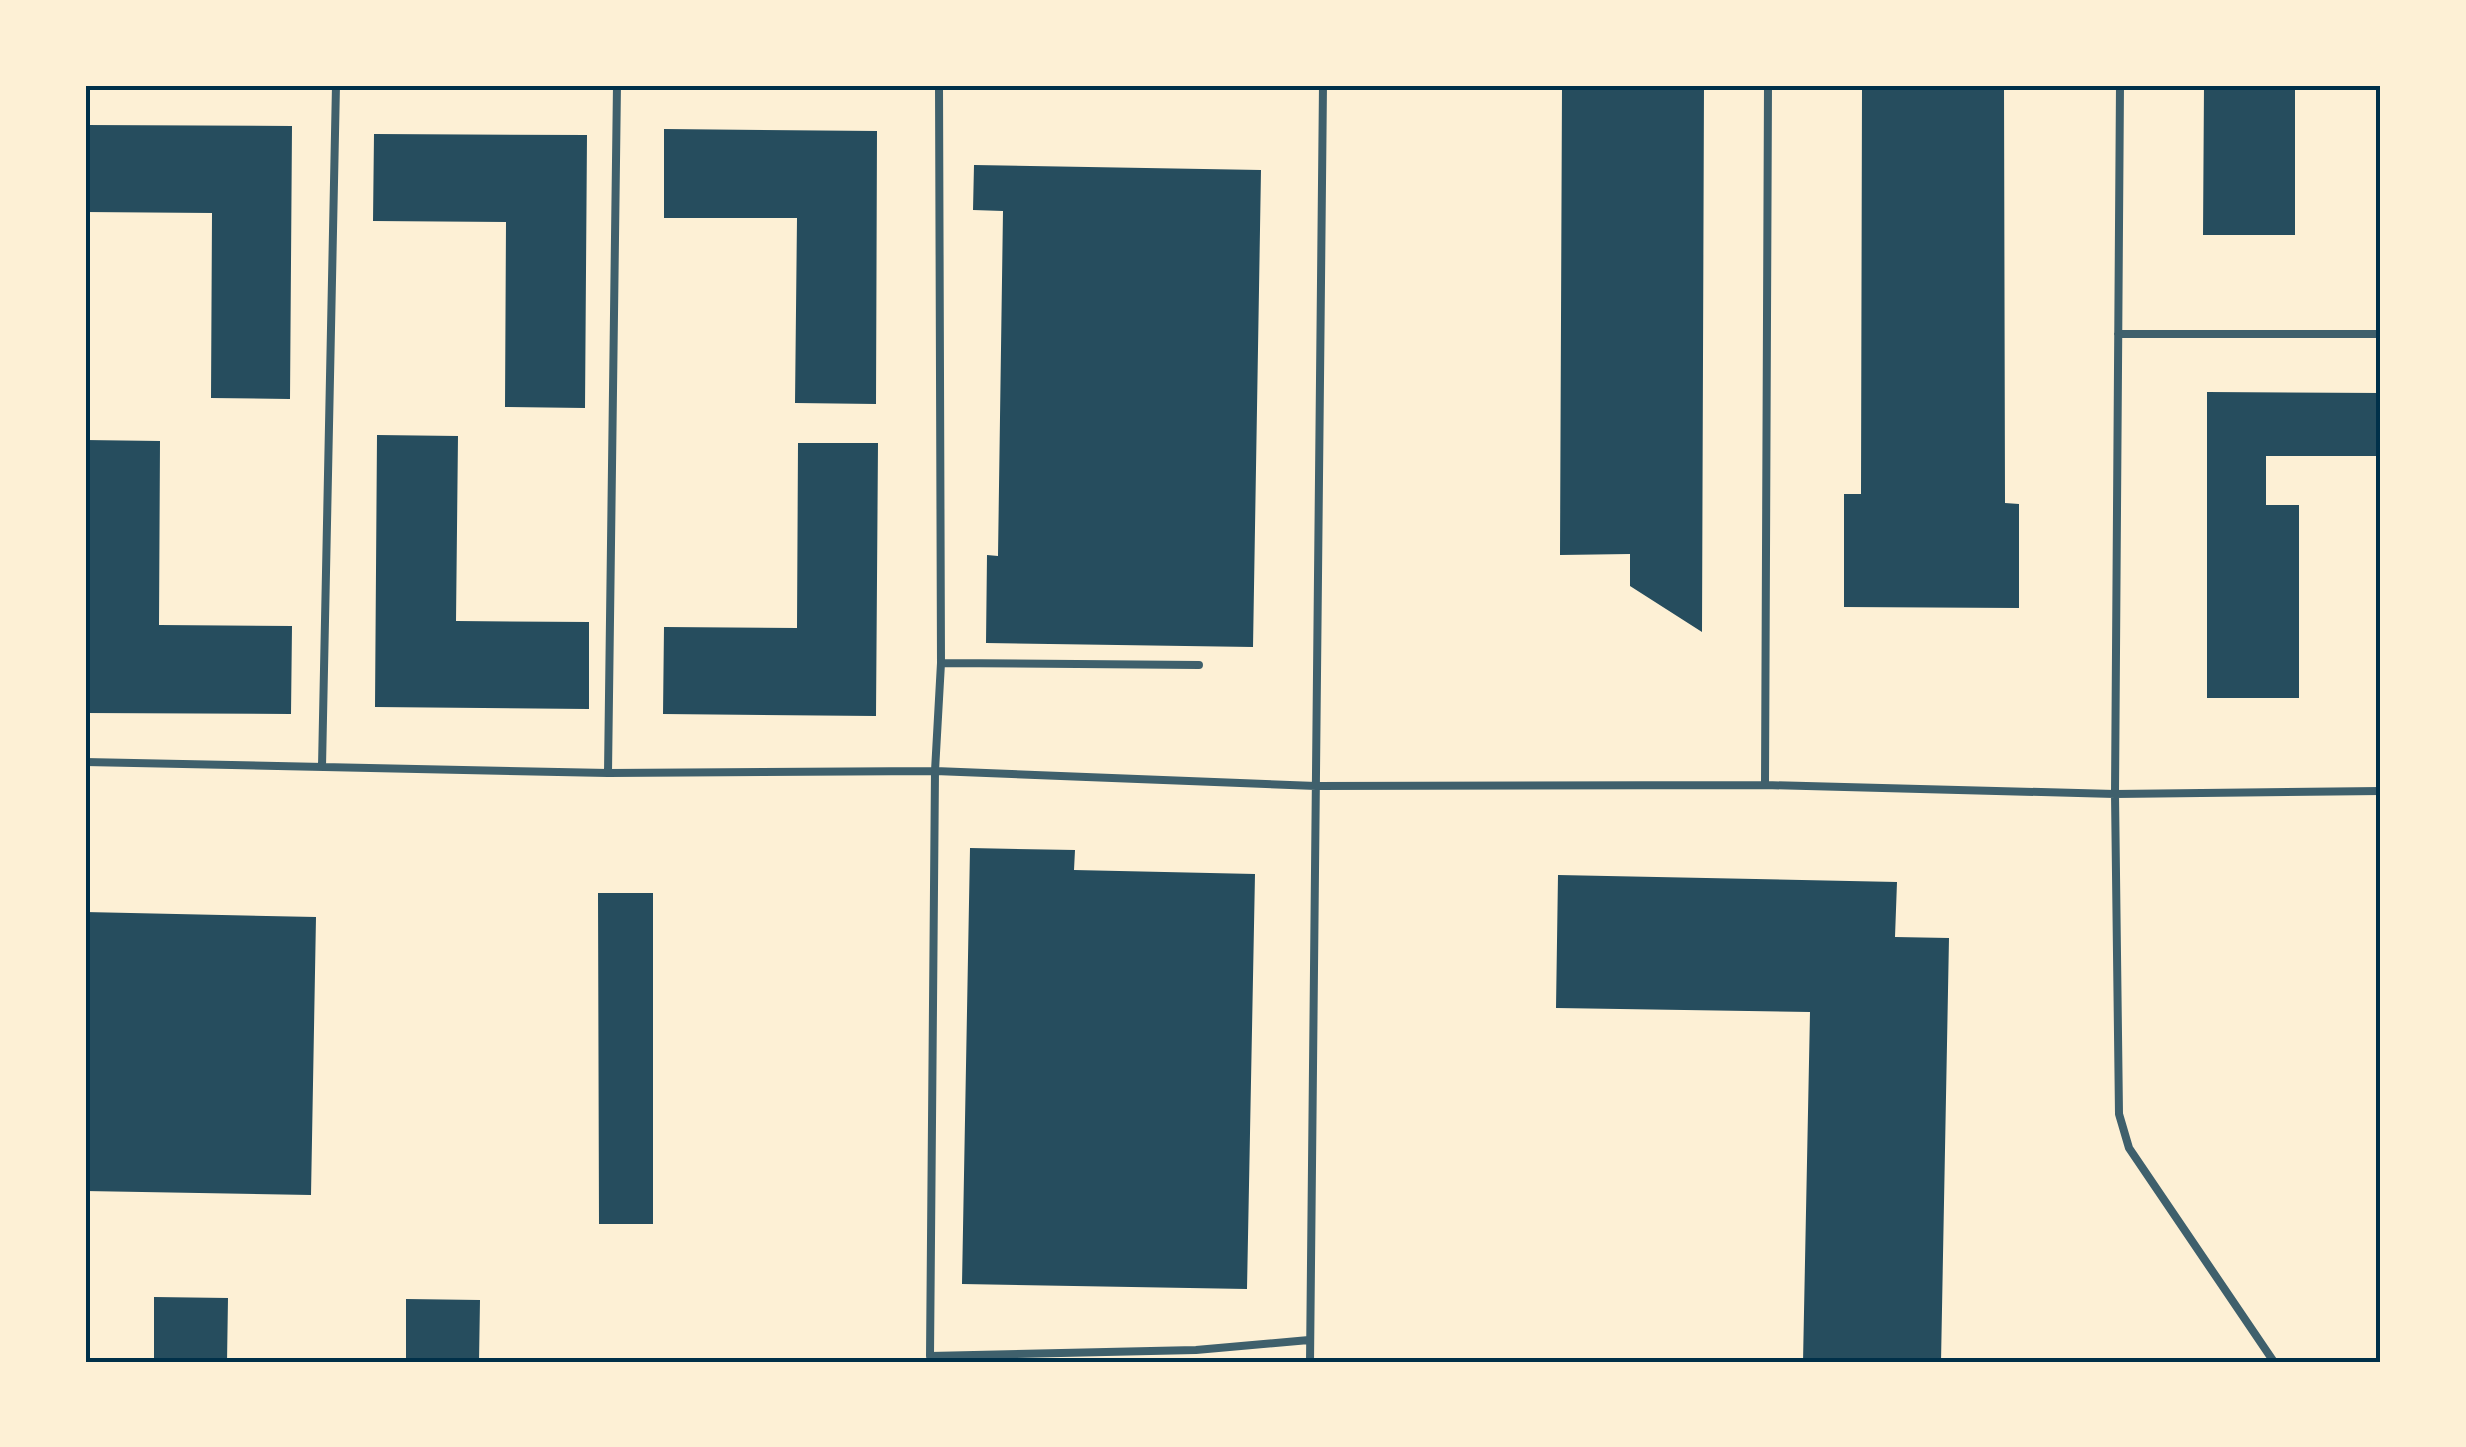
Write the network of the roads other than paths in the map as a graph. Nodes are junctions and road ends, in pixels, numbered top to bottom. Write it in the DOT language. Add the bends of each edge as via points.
graph roads {
  1 [pos="336,85"];
  2 [pos="617,85"];
  3 [pos="939,85"];
  4 [pos="1323,85"];
  5 [pos="1768,85"];
  6 [pos="2120,85"];
  7 [pos="2118,334"];
  8 [pos="2381,334"];
  9 [pos="940,662"];
  10 [pos="1198,666"];
  11 [pos="85,762"];
  12 [pos="322,767"];
  13 [pos="936,771"];
  14 [pos="608,773"];
  15 [pos="1765,784"];
  16 [pos="1316,786"];
  17 [pos="2381,791"];
  18 [pos="2115,794"];
  19 [pos="1310,1340"];
  20 [pos="1310,1362"];
  21 [pos="2274,1362"];
  1 -- 12 [label="lane"];
  2 -- 14 [label="lane"];
  3 -- 9 [label="lane"];
  4 -- 16 [label="lane"];
  5 -- 15 [label="lane"];
  6 -- 7 [label="lane"];
  7 -- 8 [label="lane"];
  7 -- 18 [label="lane"];
  9 -- 10 [label="lane"];
  9 -- 13 [label="lane"];
  11 -- 12 [label="lane"];
  12 -- 14 [label="lane"];
  13 -- 14 [label="lane"];
  13 -- 16 [label="lane"];
  13 -- 19 [label="lane" via="930,1356 1196,1350"];
  15 -- 16 [label="lane"];
  15 -- 18 [label="lane"];
  16 -- 19 [label="lane"];
  17 -- 18 [label="lane"];
  18 -- 21 [label="lane" via="2119,1114 2130,1148"];
  19 -- 20 [label="lane"];
}
